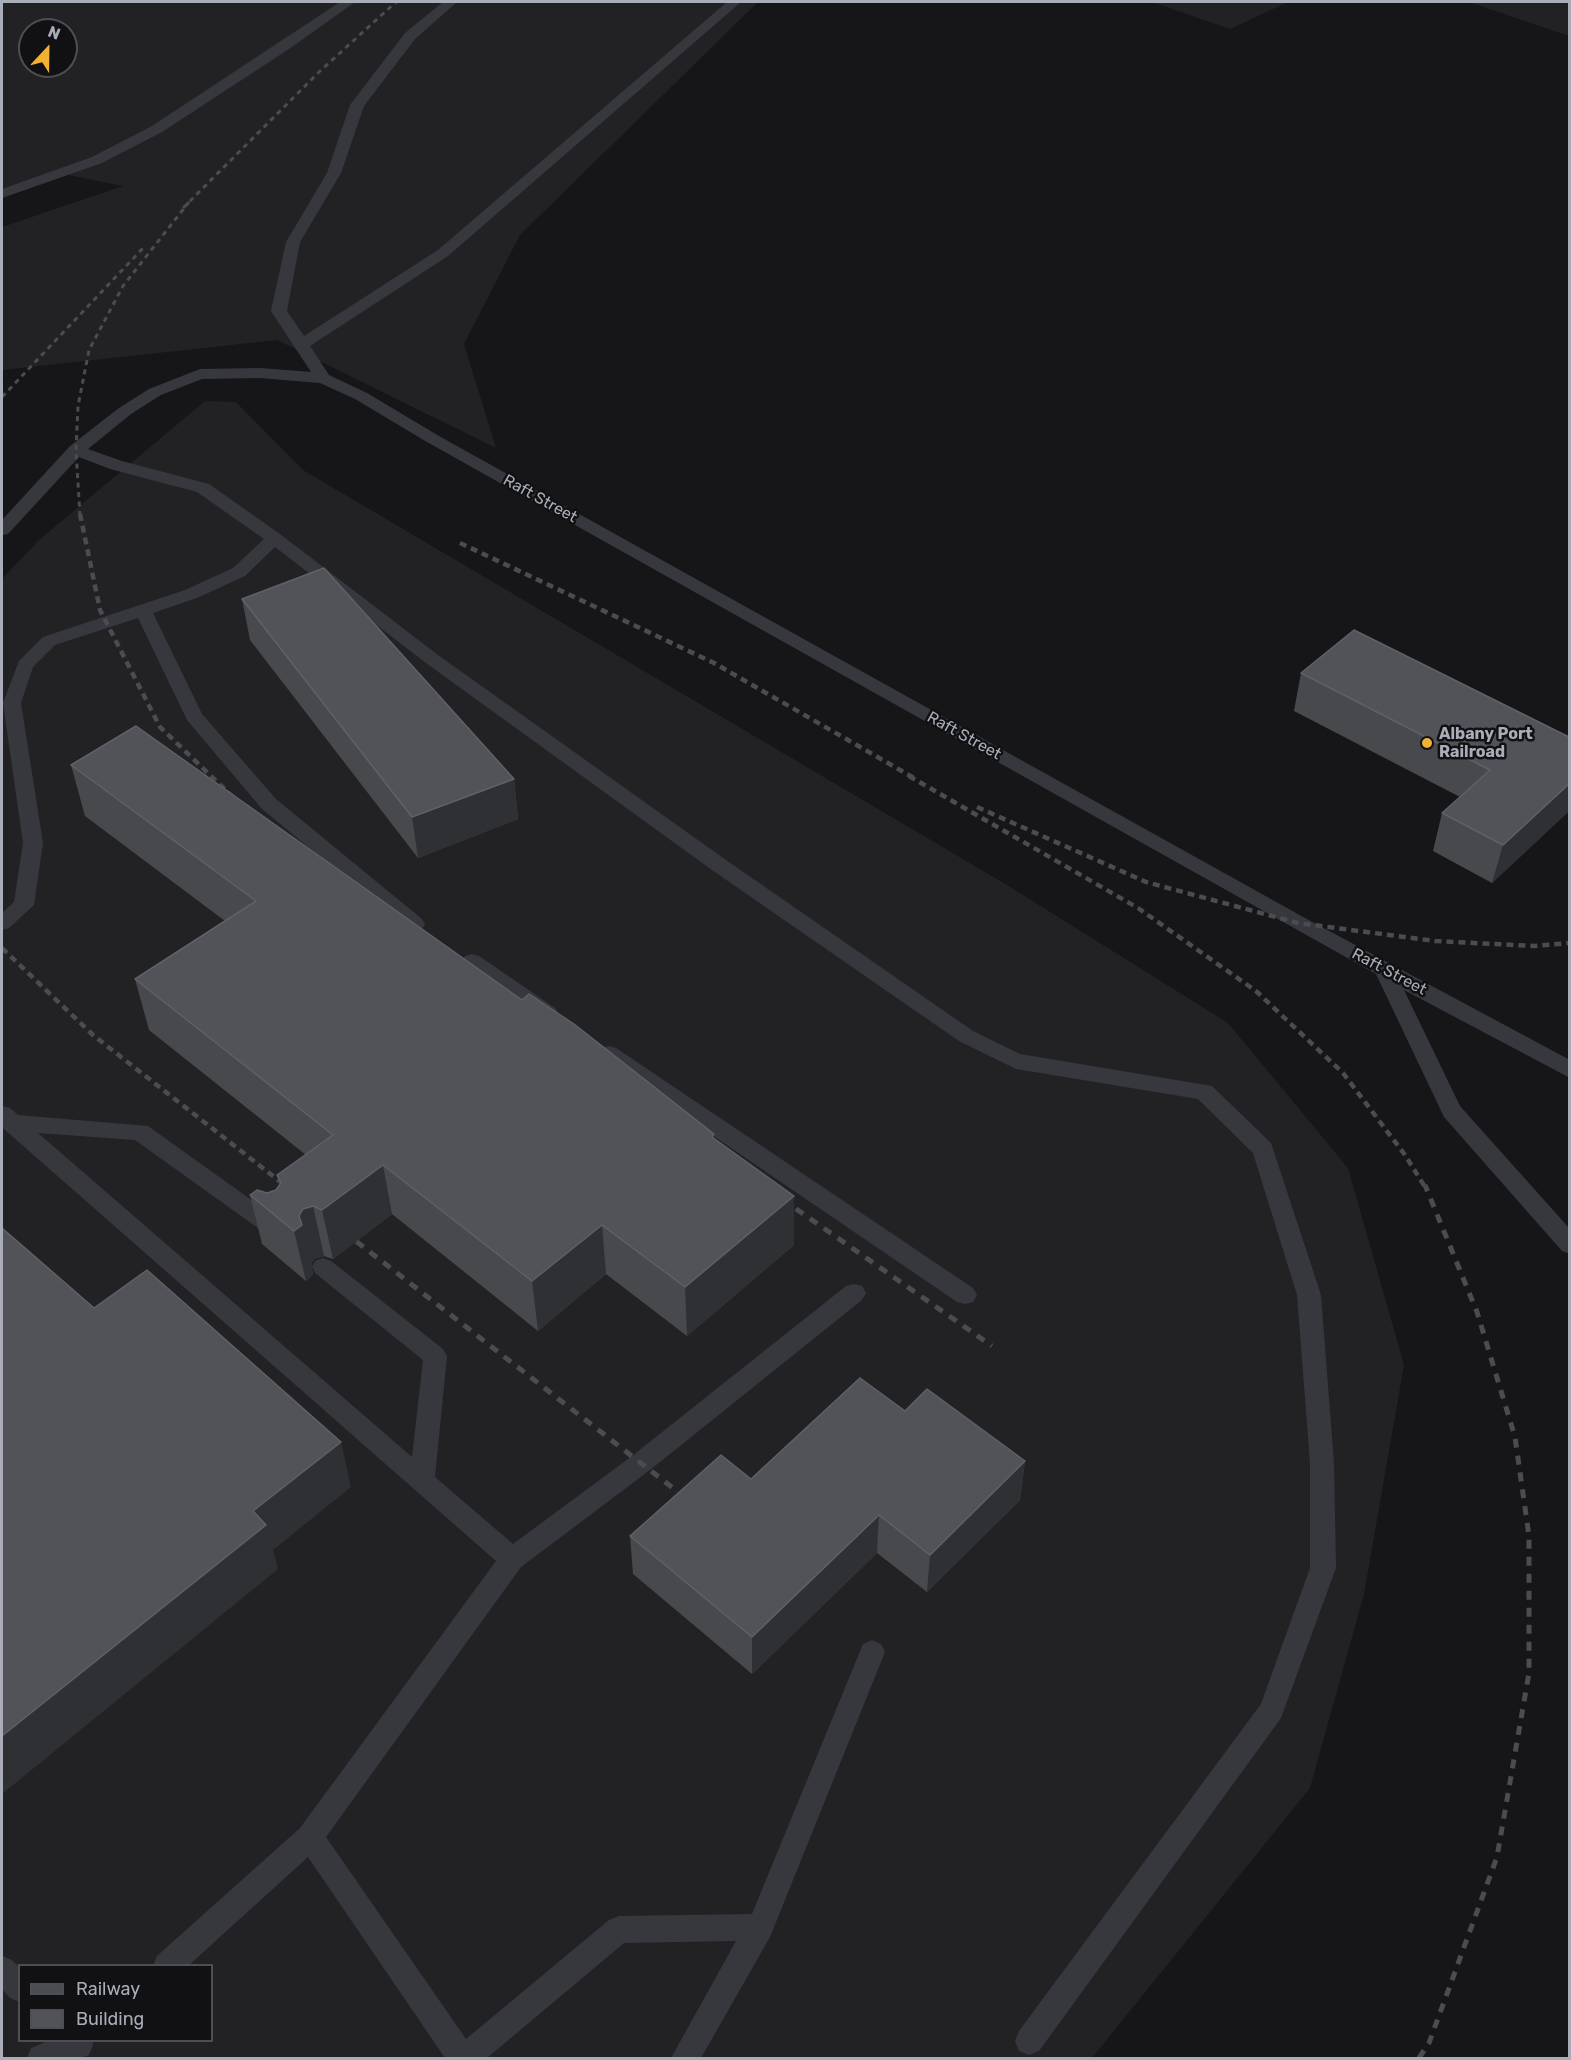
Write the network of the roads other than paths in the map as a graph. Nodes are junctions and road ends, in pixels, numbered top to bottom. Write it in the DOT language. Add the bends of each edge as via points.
graph roads {
  1 [pos="348,2"];
  2 [pos="450,2"];
  3 [pos="734,2"];
  4 [pos="2,194"];
  5 [pos="301,345"];
  6 [pos="323,378"];
  7 [pos="76,450"];
  8 [pos="2,530"];
  9 [pos="274,538"];
  10 [pos="144,610"];
  11 [pos="2,923"];
  12 [pos="416,924"];
  13 [pos="472,961"];
  14 [pos="1384,969"];
  15 [pos="561,1021"];
  16 [pos="590,1041"];
  17 [pos="1569,1070"];
  18 [pos="7,1119"];
  19 [pos="279,1232"];
  20 [pos="1569,1245"];
  21 [pos="323,1267"];
  22 [pos="854,1293"];
  23 [pos="965,1295"];
  24 [pos="422,1481"];
  25 [pos="512,1559"];
  26 [pos="872,1652"];
  27 [pos="310,1837"];
  28 [pos="760,1927"];
  29 [pos="167,1964"];
  30 [pos="2,1970"];
  31 [pos="18,1986"];
  32 [pos="1029,2041"];
  33 [pos="79,2042"];
  34 [pos="41,2058"];
  35 [pos="464,2058"];
  36 [pos="685,2058"];
  1 -- 4 [label="lane" via="157,129 97,160"];
  2 -- 5 [label="lane" via="410,36 357,105 334,173 293,242 279,311"];
  3 -- 5 [label="lane" via="442,254"];
  5 -- 6 [label="lane"];
  6 -- 7 [label="lane" via="200,374 155,392"];
  6 -- 14 [label="lane, Raft Street" via="362,396 598,532"];
  7 -- 8 [label="lane"];
  7 -- 9 [label="lane" via="203,488"];
  9 -- 10 [label="lane" via="239,572"];
  9 -- 32 [label="lane" via="432,659 718,865 966,1036 1016,1061 1204,1092 1263,1149 1310,1295 1322,1463 1323,1568 1272,1710"];
  10 -- 11 [label="lane" via="49,641 25,665 12,703 33,843 24,905"];
  10 -- 12 [label="lane" via="194,716 269,804"];
  13 -- 15 [label="lane"];
  14 -- 17 [label="lane, Raft Street"];
  14 -- 20 [label="lane" via="1452,1111"];
  16 -- 23 [label="lane"];
  18 -- 19 [label="lane" via="140,1132"];
  18 -- 24 [label="lane"];
  21 -- 24 [label="lane" via="435,1356"];
  22 -- 25 [label="lane" via="641,1463"];
  24 -- 25 [label="lane"];
  25 -- 27 [label="lane"];
  26 -- 28 [label="lane"];
  27 -- 29 [label="lane"];
  27 -- 35 [label="lane"];
  28 -- 35 [label="lane" via="619,1930"];
  28 -- 36 [label="lane"];
  30 -- 31 [label="lane"];
  33 -- 34 [label="lane"];
}
